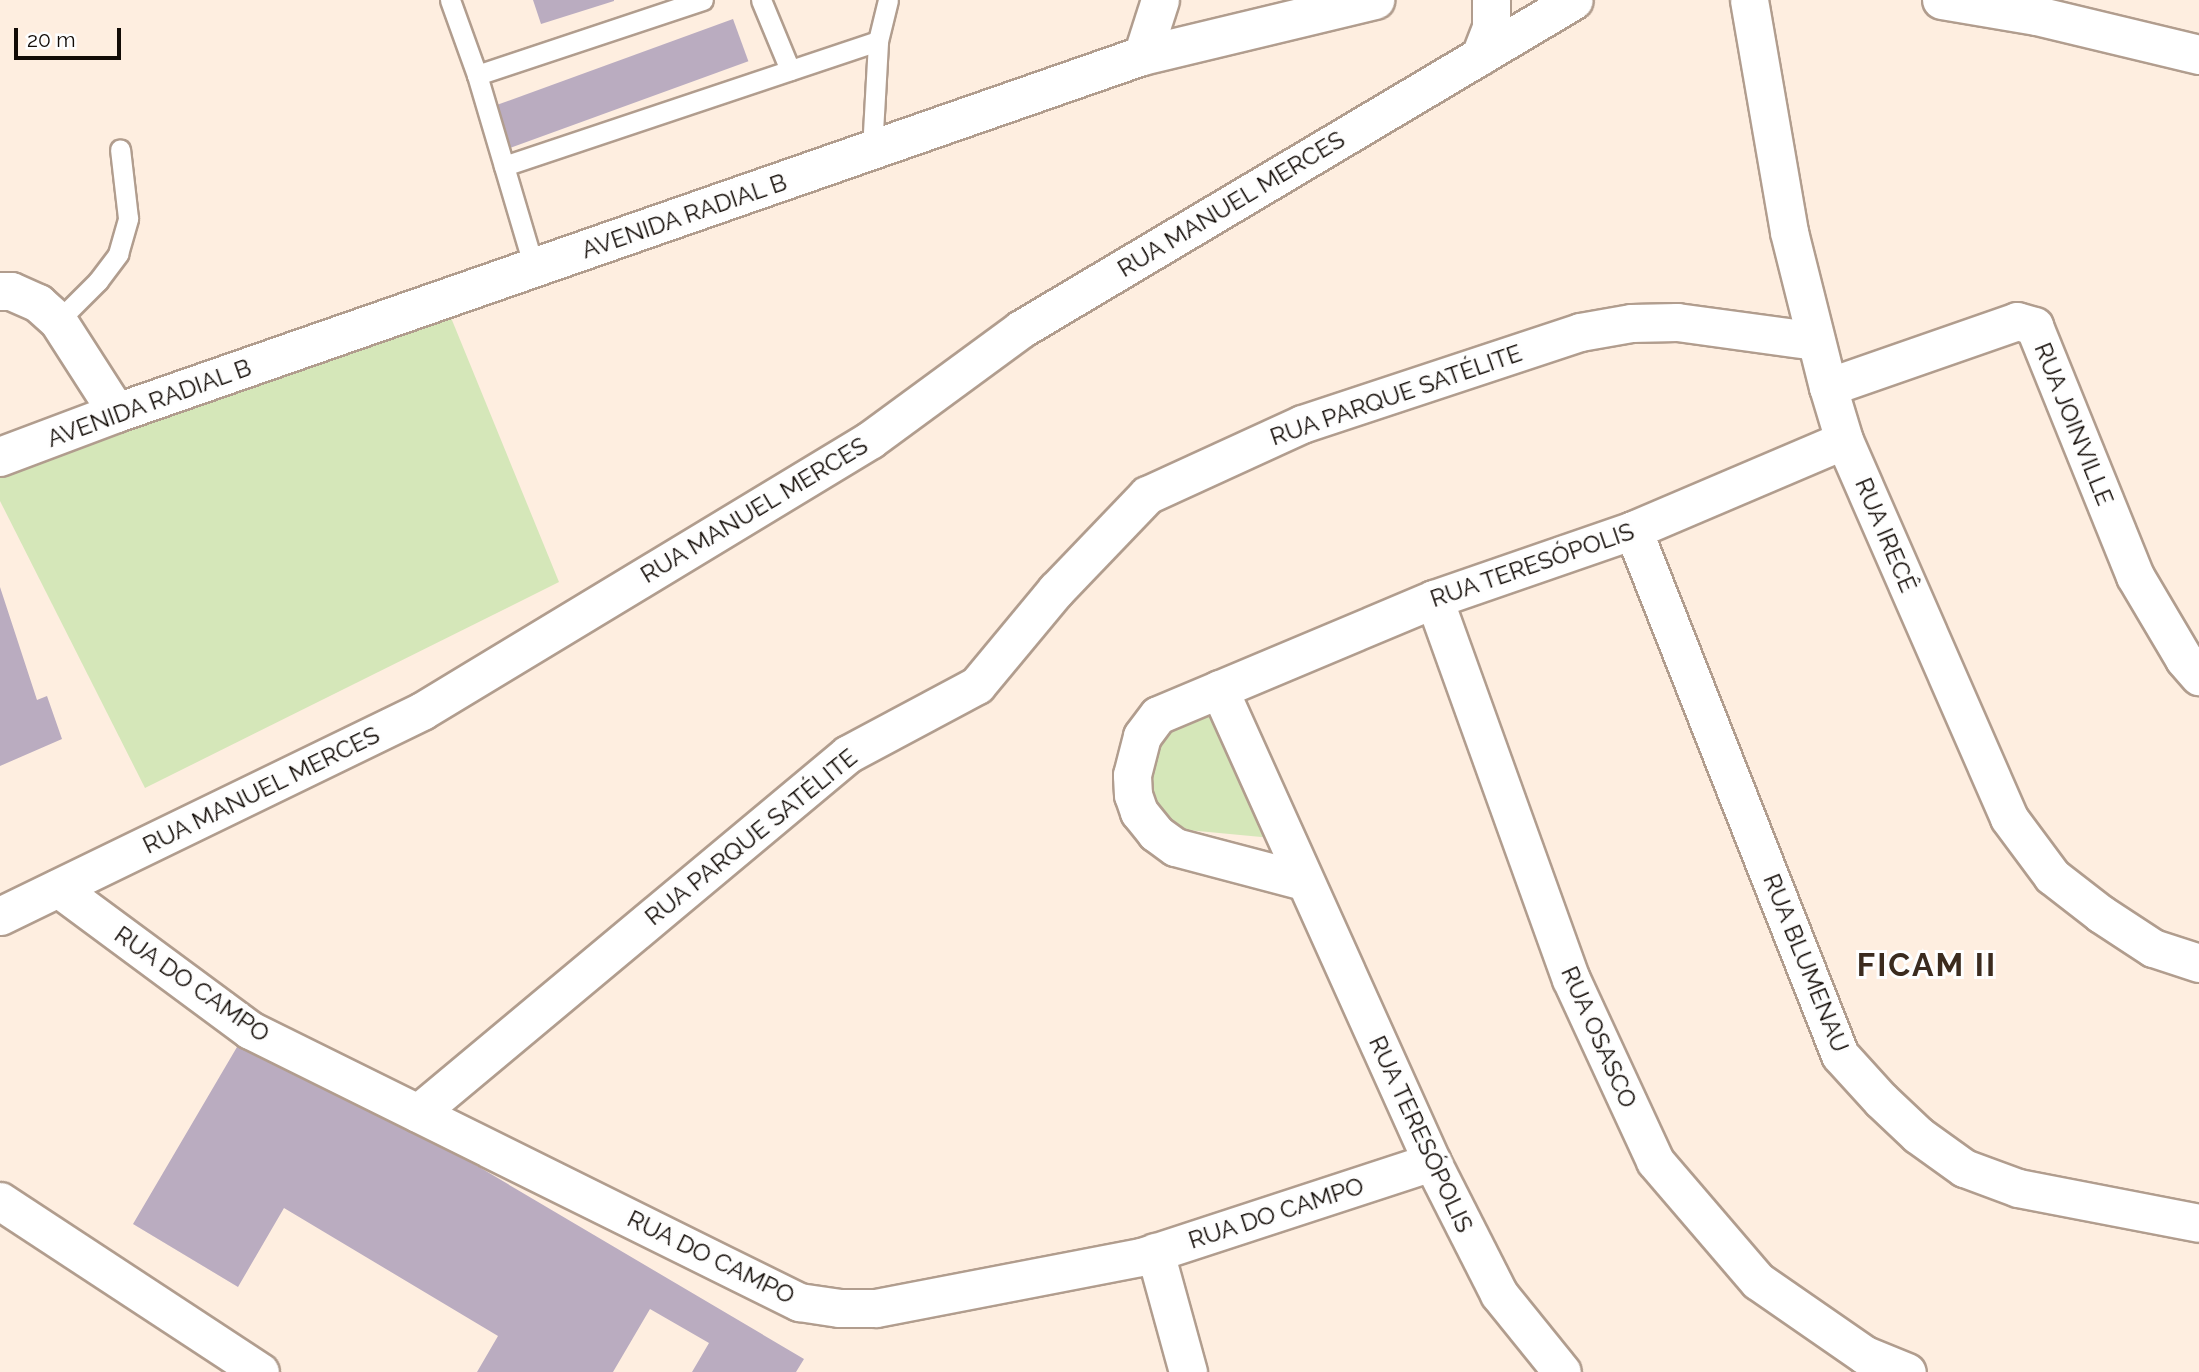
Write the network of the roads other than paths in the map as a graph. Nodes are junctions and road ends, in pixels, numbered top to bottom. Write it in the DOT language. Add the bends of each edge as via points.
graph roads {
  1 [pos="450,0"];
  2 [pos="703,0"];
  3 [pos="761,0"];
  4 [pos="888,0"];
  5 [pos="1160,0"];
  6 [pos="1375,0"];
  7 [pos="1491,0"];
  8 [pos="1574,0"];
  9 [pos="1749,0"];
  10 [pos="1942,0"];
  11 [pos="878,41"];
  12 [pos="2199,55"];
  13 [pos="1142,56"];
  14 [pos="1480,56"];
  15 [pos="790,71"];
  16 [pos="477,75"];
  17 [pos="120,149"];
  18 [pos="872,150"];
  19 [pos="504,166"];
  20 [pos="534,268"];
  21 [pos="0,290"];
  22 [pos="58,321"];
  23 [pos="1816,341"];
  24 [pos="1828,387"];
  25 [pos="117,413"];
  26 [pos="1844,440"];
  27 [pos="0,457"];
  28 [pos="1633,530"];
  29 [pos="1434,599"];
  30 [pos="2199,676"];
  31 [pos="1219,689"];
  32 [pos="1304,881"];
  33 [pos="58,888"];
  34 [pos="0,915"];
  35 [pos="2199,962"];
  36 [pos="418,1113"];
  37 [pos="1432,1162"];
  38 [pos="0,1201"];
  39 [pos="2199,1223"];
  40 [pos="1155,1252"];
  41 [pos="260,1372"];
  42 [pos="1188,1372"];
  43 [pos="1562,1372"];
  44 [pos="1907,1372"];
  1 -- 16 [label="lane"];
  2 -- 16 [label="lane"];
  3 -- 15 [label="lane"];
  4 -- 11 [label="lane"];
  5 -- 13 [label="street"];
  6 -- 13 [label="main road, AVENIDA RADIAL B"];
  7 -- 14 [label="street" via="1491,27"];
  8 -- 14 [label="street, RUA MANUEL MERCES"];
  9 -- 23 [label="street, RUA IRECÊ" via="1789,232"];
  10 -- 12 [label="main road" via="2037,16"];
  11 -- 15 [label="lane"];
  11 -- 18 [label="lane"];
  13 -- 18 [label="main road, AVENIDA RADIAL B"];
  14 -- 33 [label="street, RUA MANUEL MERCES" via="1021,329 870,440 422,711"];
  15 -- 19 [label="lane"];
  16 -- 19 [label="lane"];
  17 -- 22 [label="lane" via="128,218 118,254 99,281"];
  18 -- 20 [label="main road, AVENIDA RADIAL B"];
  19 -- 20 [label="lane"];
  20 -- 25 [label="main road, AVENIDA RADIAL B"];
  21 -- 22 [label="street" via="38,303"];
  22 -- 25 [label="street"];
  23 -- 24 [label="street, RUA IRECÊ"];
  23 -- 36 [label="street, RUA PARQUE SATÉLITE" via="1677,322 1631,323 1580,332 1302,424 1147,495 1056,590 977,685 848,754"];
  24 -- 26 [label="street, RUA IRECÊ"];
  24 -- 30 [label="street, RUA JOINVILLE" via="2017,320 2034,326 2135,576"];
  25 -- 27 [label="main road, AVENIDA RADIAL B"];
  26 -- 28 [label="street, RUA TERESÓPOLIS"];
  26 -- 35 [label="street, RUA IRECÊ" via="2009,818 2052,876 2091,906 2153,948"];
  28 -- 29 [label="street, RUA TERESÓPOLIS"];
  28 -- 39 [label="street, RUA BLUMENAU" via="1840,1055 1918,1135 1964,1168 2018,1188"];
  29 -- 31 [label="street, RUA TERESÓPOLIS"];
  29 -- 44 [label="street, RUA OSASCO" via="1571,979 1655,1161 1758,1281 1865,1354"];
  31 -- 32 [label="street, RUA TERESÓPOLIS"];
  31 -- 32 [label="street, RUA TERESÓPOLIS" via="1151,722 1132,775 1139,812 1175,847"];
  32 -- 37 [label="street, RUA TERESÓPOLIS"];
  33 -- 34 [label="street, RUA MANUEL MERCES"];
  33 -- 36 [label="street, RUA DO CAMPO" via="250,1030"];
  36 -- 40 [label="street, RUA DO CAMPO" via="799,1302 876,1308"];
  37 -- 40 [label="street, RUA DO CAMPO"];
  37 -- 43 [label="street, RUA TERESÓPOLIS" via="1499,1294"];
  38 -- 41 [label="street"];
  40 -- 42 [label="street"];
}
